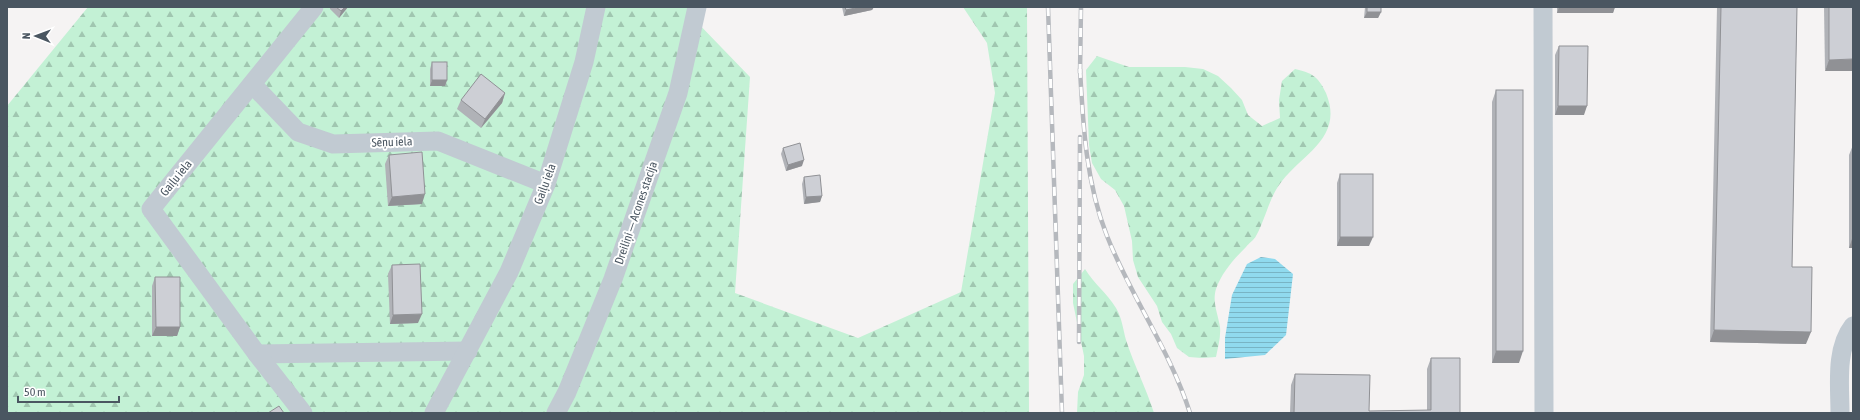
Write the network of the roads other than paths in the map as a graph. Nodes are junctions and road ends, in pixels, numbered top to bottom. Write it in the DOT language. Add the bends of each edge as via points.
graph roads {
  1 [pos="314,7"];
  2 [pos="596,7"];
  3 [pos="697,7"];
  4 [pos="1543,7"];
  5 [pos="252,84"];
  6 [pos="546,184"];
  7 [pos="1853,326"];
  8 [pos="468,351"];
  9 [pos="257,354"];
  10 [pos="303,413"];
  11 [pos="434,413"];
  12 [pos="556,413"];
  13 [pos="1544,413"];
  14 [pos="1840,413"];
  1 -- 5 [label="street, Gaiļu iela"];
  2 -- 6 [label="street, Gaiļu iela" via="584,62"];
  3 -- 12 [label="street, Dreiliņi — Acones stacija" via="678,93 613,279"];
  4 -- 13 [label="street"];
  5 -- 6 [label="street, Sēņu iela" via="298,132 333,144 438,140"];
  5 -- 9 [label="street, Gaiļu iela" via="151,209"];
  6 -- 8 [label="street, Gaiļu iela" via="509,272"];
  7 -- 14 [label="street" via="1845,343 1840,364"];
  8 -- 9 [label="street"];
  8 -- 11 [label="street, Gaiļu iela"];
  9 -- 10 [label="street, Gaiļu iela"];
}
